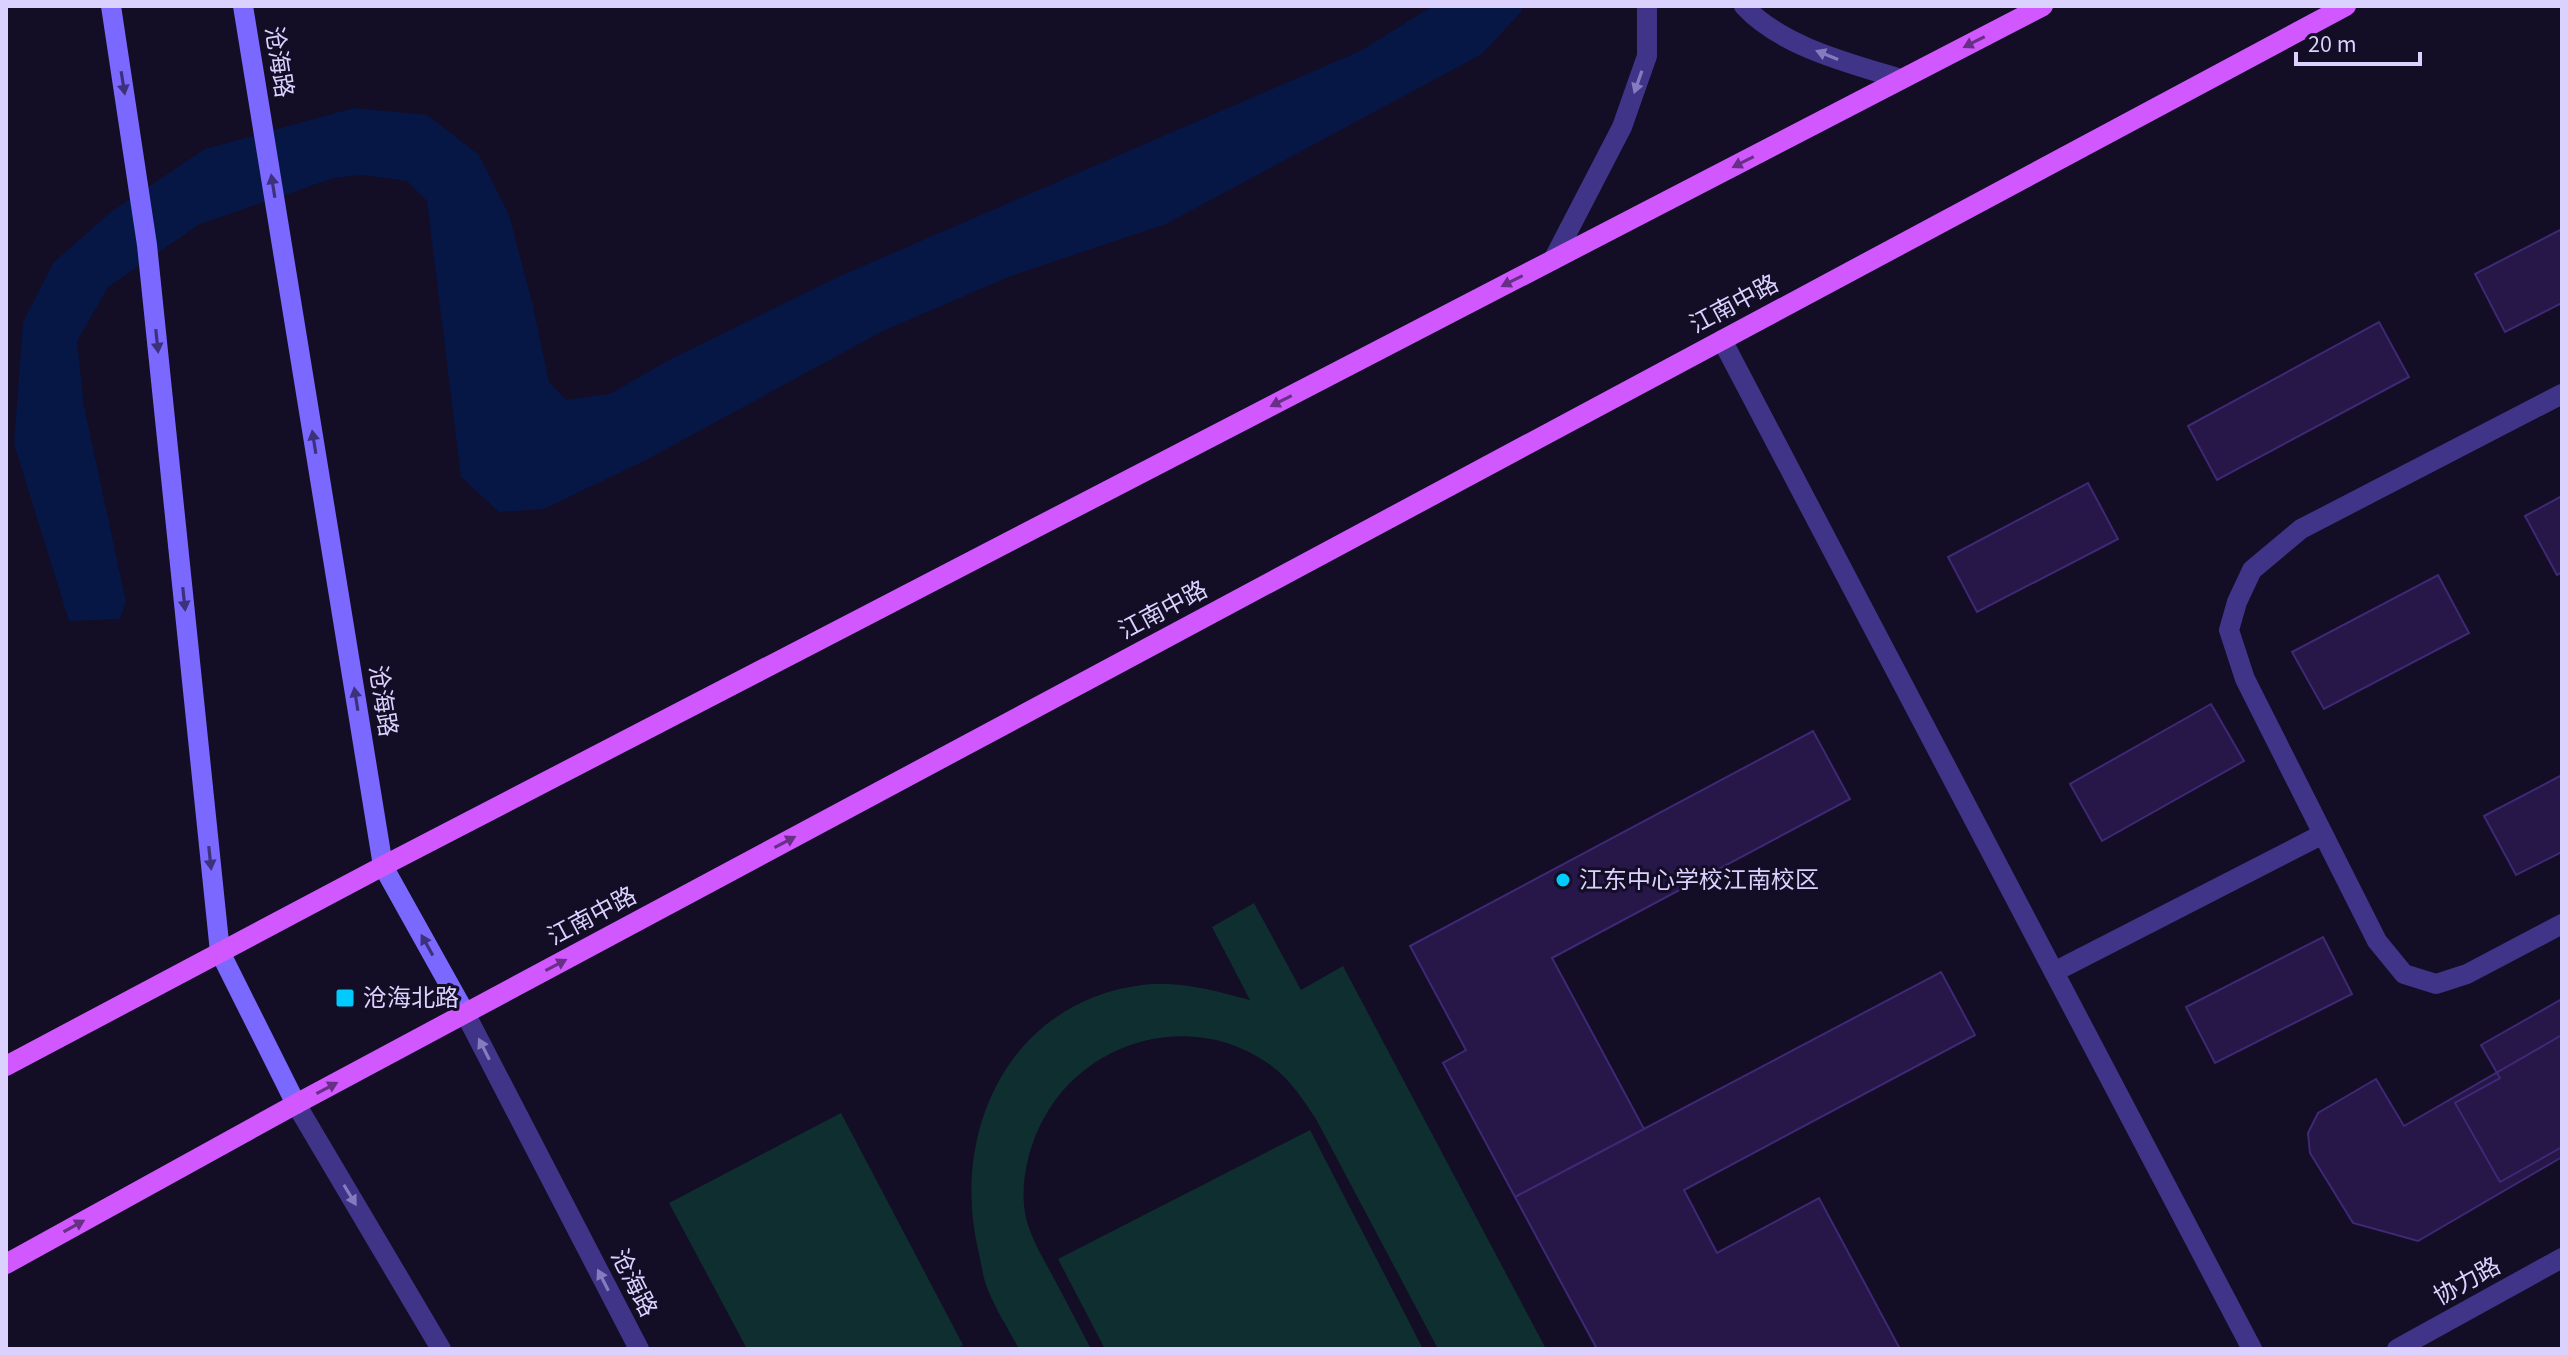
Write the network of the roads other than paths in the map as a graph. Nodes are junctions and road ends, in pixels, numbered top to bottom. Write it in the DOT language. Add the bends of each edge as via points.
graph roads {
  1 [pos="111,6"];
  2 [pos="243,6"];
  3 [pos="1647,6"];
  4 [pos="1744,6"];
  5 [pos="2043,6"];
  6 [pos="2346,6"];
  7 [pos="1901,79"];
  8 [pos="1553,260"];
  9 [pos="1722,340"];
  10 [pos="2562,394"];
  11 [pos="2323,834"];
  12 [pos="383,866"];
  13 [pos="2562,924"];
  14 [pos="220,952"];
  15 [pos="2054,972"];
  16 [pos="465,1013"];
  17 [pos="6,1066"];
  18 [pos="296,1104"];
  19 [pos="2562,1258"];
  20 [pos="6,1264"];
  21 [pos="441,1349"];
  22 [pos="639,1349"];
  23 [pos="2252,1349"];
  24 [pos="2397,1349"];
  1 -- 14 [label="main road, one-way" via="147,245"];
  12 -- 2 [label="main road, 沧海路, one-way"];
  3 -- 8 [label="street, one-way" via="1647,56 1622,127"];
  7 -- 4 [label="street, one-way" via="1829,57 1760,23"];
  5 -- 7 [label="main road, one-way"];
  6 -- 9 [label="main road, 江南中路"];
  7 -- 8 [label="main road, one-way"];
  8 -- 12 [label="main road, one-way"];
  9 -- 15 [label="street"];
  16 -- 9 [label="main road, 江南中路, one-way"];
  10 -- 11 [label="street" via="2301,529 2252,570 2229,630 2245,679"];
  11 -- 13 [label="street" via="2377,941 2404,974 2436,984 2446,981"];
  11 -- 15 [label="street"];
  12 -- 14 [label="main road"];
  16 -- 12 [label="main road, 沧海路, one-way"];
  14 -- 17 [label="main road"];
  14 -- 18 [label="main road"];
  15 -- 23 [label="street"];
  18 -- 16 [label="main road, 江南中路, one-way"];
  22 -- 16 [label="street, 沧海路, one-way"];
  20 -- 18 [label="main road, 江南中路, one-way"];
  18 -- 21 [label="street, one-way"];
  19 -- 24 [label="street, 协力路"];
}
